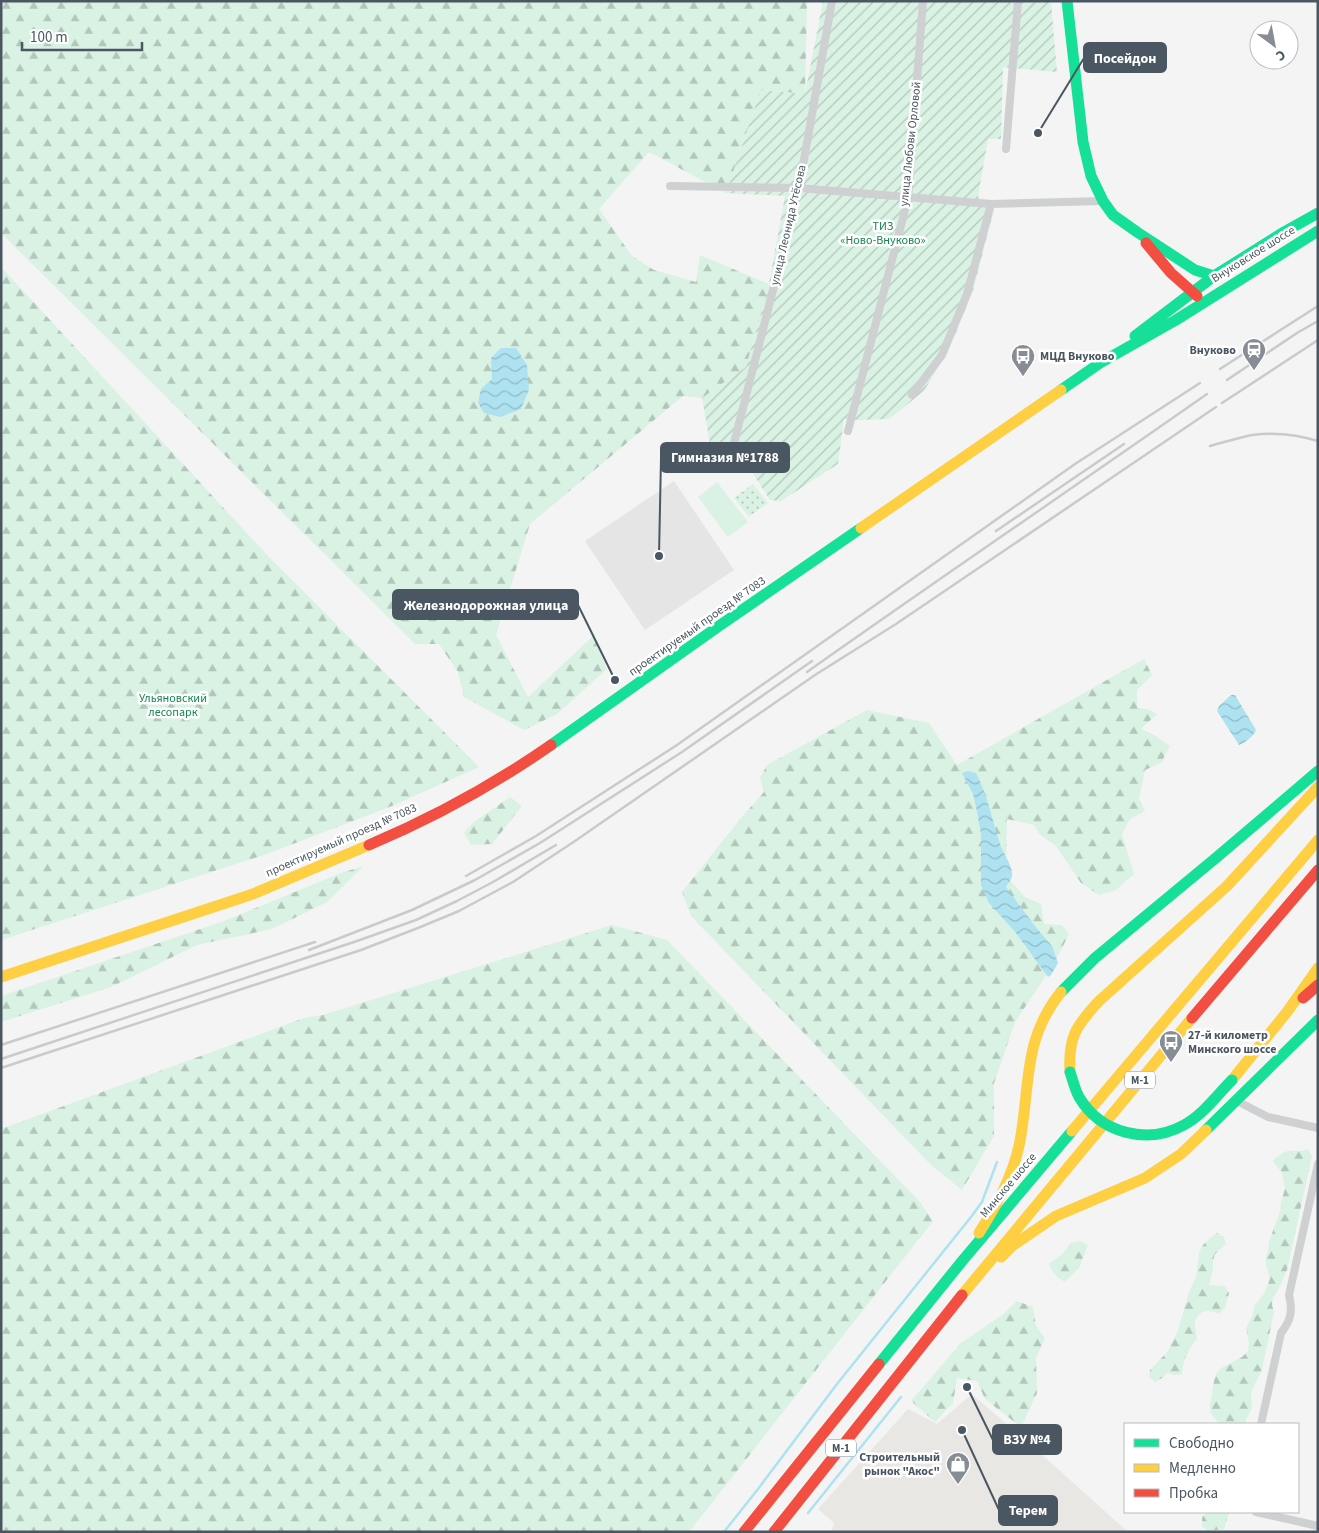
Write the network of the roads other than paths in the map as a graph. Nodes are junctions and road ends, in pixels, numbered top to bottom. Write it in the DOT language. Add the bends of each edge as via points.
graph roads {
  1 [pos="832,1"];
  2 [pos="923,1"];
  3 [pos="1018,1"];
  4 [pos="1067,1"];
  5 [pos="1006,149"];
  6 [pos="670,186"];
  7 [pos="798,188"];
  8 [pos="908,198"];
  9 [pos="1103,201"];
  10 [pos="991,204"];
  11 [pos="1318,213"];
  12 [pos="1318,231"];
  13 [pos="1137,232"];
  14 [pos="1195,270"];
  15 [pos="1214,276"];
  16 [pos="1197,289"];
  17 [pos="1204,302"];
  18 [pos="1106,360"];
  19 [pos="912,396"];
  20 [pos="848,431"];
  21 [pos="733,447"];
  22 [pos="1318,771"];
  23 [pos="1318,787"];
  24 [pos="1318,840"];
  25 [pos="1317,872"];
  26 [pos="1318,968"];
  27 [pos="1,977"];
  28 [pos="1318,984"];
  29 [pos="1287,1012"];
  30 [pos="1318,1020"];
  31 [pos="1237,1101"];
  32 [pos="1316,1128"];
  33 [pos="1318,1164"];
  34 [pos="963,1260"];
  35 [pos="968,1289"];
  36 [pos="1260,1423"];
  37 [pos="1261,1513"];
  38 [pos="1318,1525"];
  39 [pos="744,1532"];
  40 [pos="774,1532"];
  1 -- 7 [label="street, улица Леонида Утёсова"];
  2 -- 8 [label="street, улица Любови Орловой"];
  3 -- 5 [label="street"];
  4 -- 9 [label="main road, Внуковское шоссе" via="1084,142 1092,176"];
  6 -- 7 [label="street"];
  7 -- 8 [label="street"];
  7 -- 21 [label="street, улица Леонида Утёсова"];
  8 -- 10 [label="street"];
  8 -- 20 [label="street, улица Любови Орловой"];
  9 -- 10 [label="street"];
  9 -- 13 [label="main road, Внуковское шоссе" via="1113,215"];
  10 -- 19 [label="street" via="967,294 942,355"];
  11 -- 15 [label="main road, Внуковское шоссе"];
  12 -- 17 [label="main road, Внуковское шоссе"];
  13 -- 14 [label="main road, Внуковское шоссе"];
  13 -- 16 [label="main road, Внуковское шоссе" via="1171,273"];
  14 -- 15 [label="main road, Внуковское шоссе"];
  14 -- 16 [label="main road, Внуковское шоссе"];
  15 -- 16 [label="main road, Внуковское шоссе"];
  16 -- 17 [label="main road, Внуковское шоссе"];
  16 -- 18 [label="main road, проектируемый проезд № 7083"];
  17 -- 18 [label="main road, проектируемый проезд № 7083"];
  18 -- 27 [label="main road, проектируемый проезд № 7083" via="584,723 478,791 390,836 253,894"];
  22 -- 34 [label="main road" via="1092,961 1056,997 1045,1014 1031,1049 1016,1157 996,1204"];
  23 -- 29 [label="main road, bridge" via="1227,886 1083,1018 1069,1045 1070,1072 1077,1093 1101,1122 1128,1134 1142,1136 1172,1131 1197,1116 1232,1080"];
  24 -- 34 [label="main road, Минское шоссе / М-1"];
  25 -- 35 [label="main road, М-1"];
  26 -- 29 [label="main road"];
  28 -- 29 [label="main road"];
  30 -- 31 [label="main road"];
  31 -- 32 [label="street" via="1268,1117"];
  31 -- 35 [label="main road" via="1164,1166 1145,1178 1056,1216 1012,1246"];
  33 -- 36 [label="street" via="1289,1295 1292,1314 1281,1333"];
  34 -- 39 [label="main road, Минское шоссе / М-1"];
  35 -- 40 [label="main road, М-1"];
  37 -- 38 [label="street"];
}
